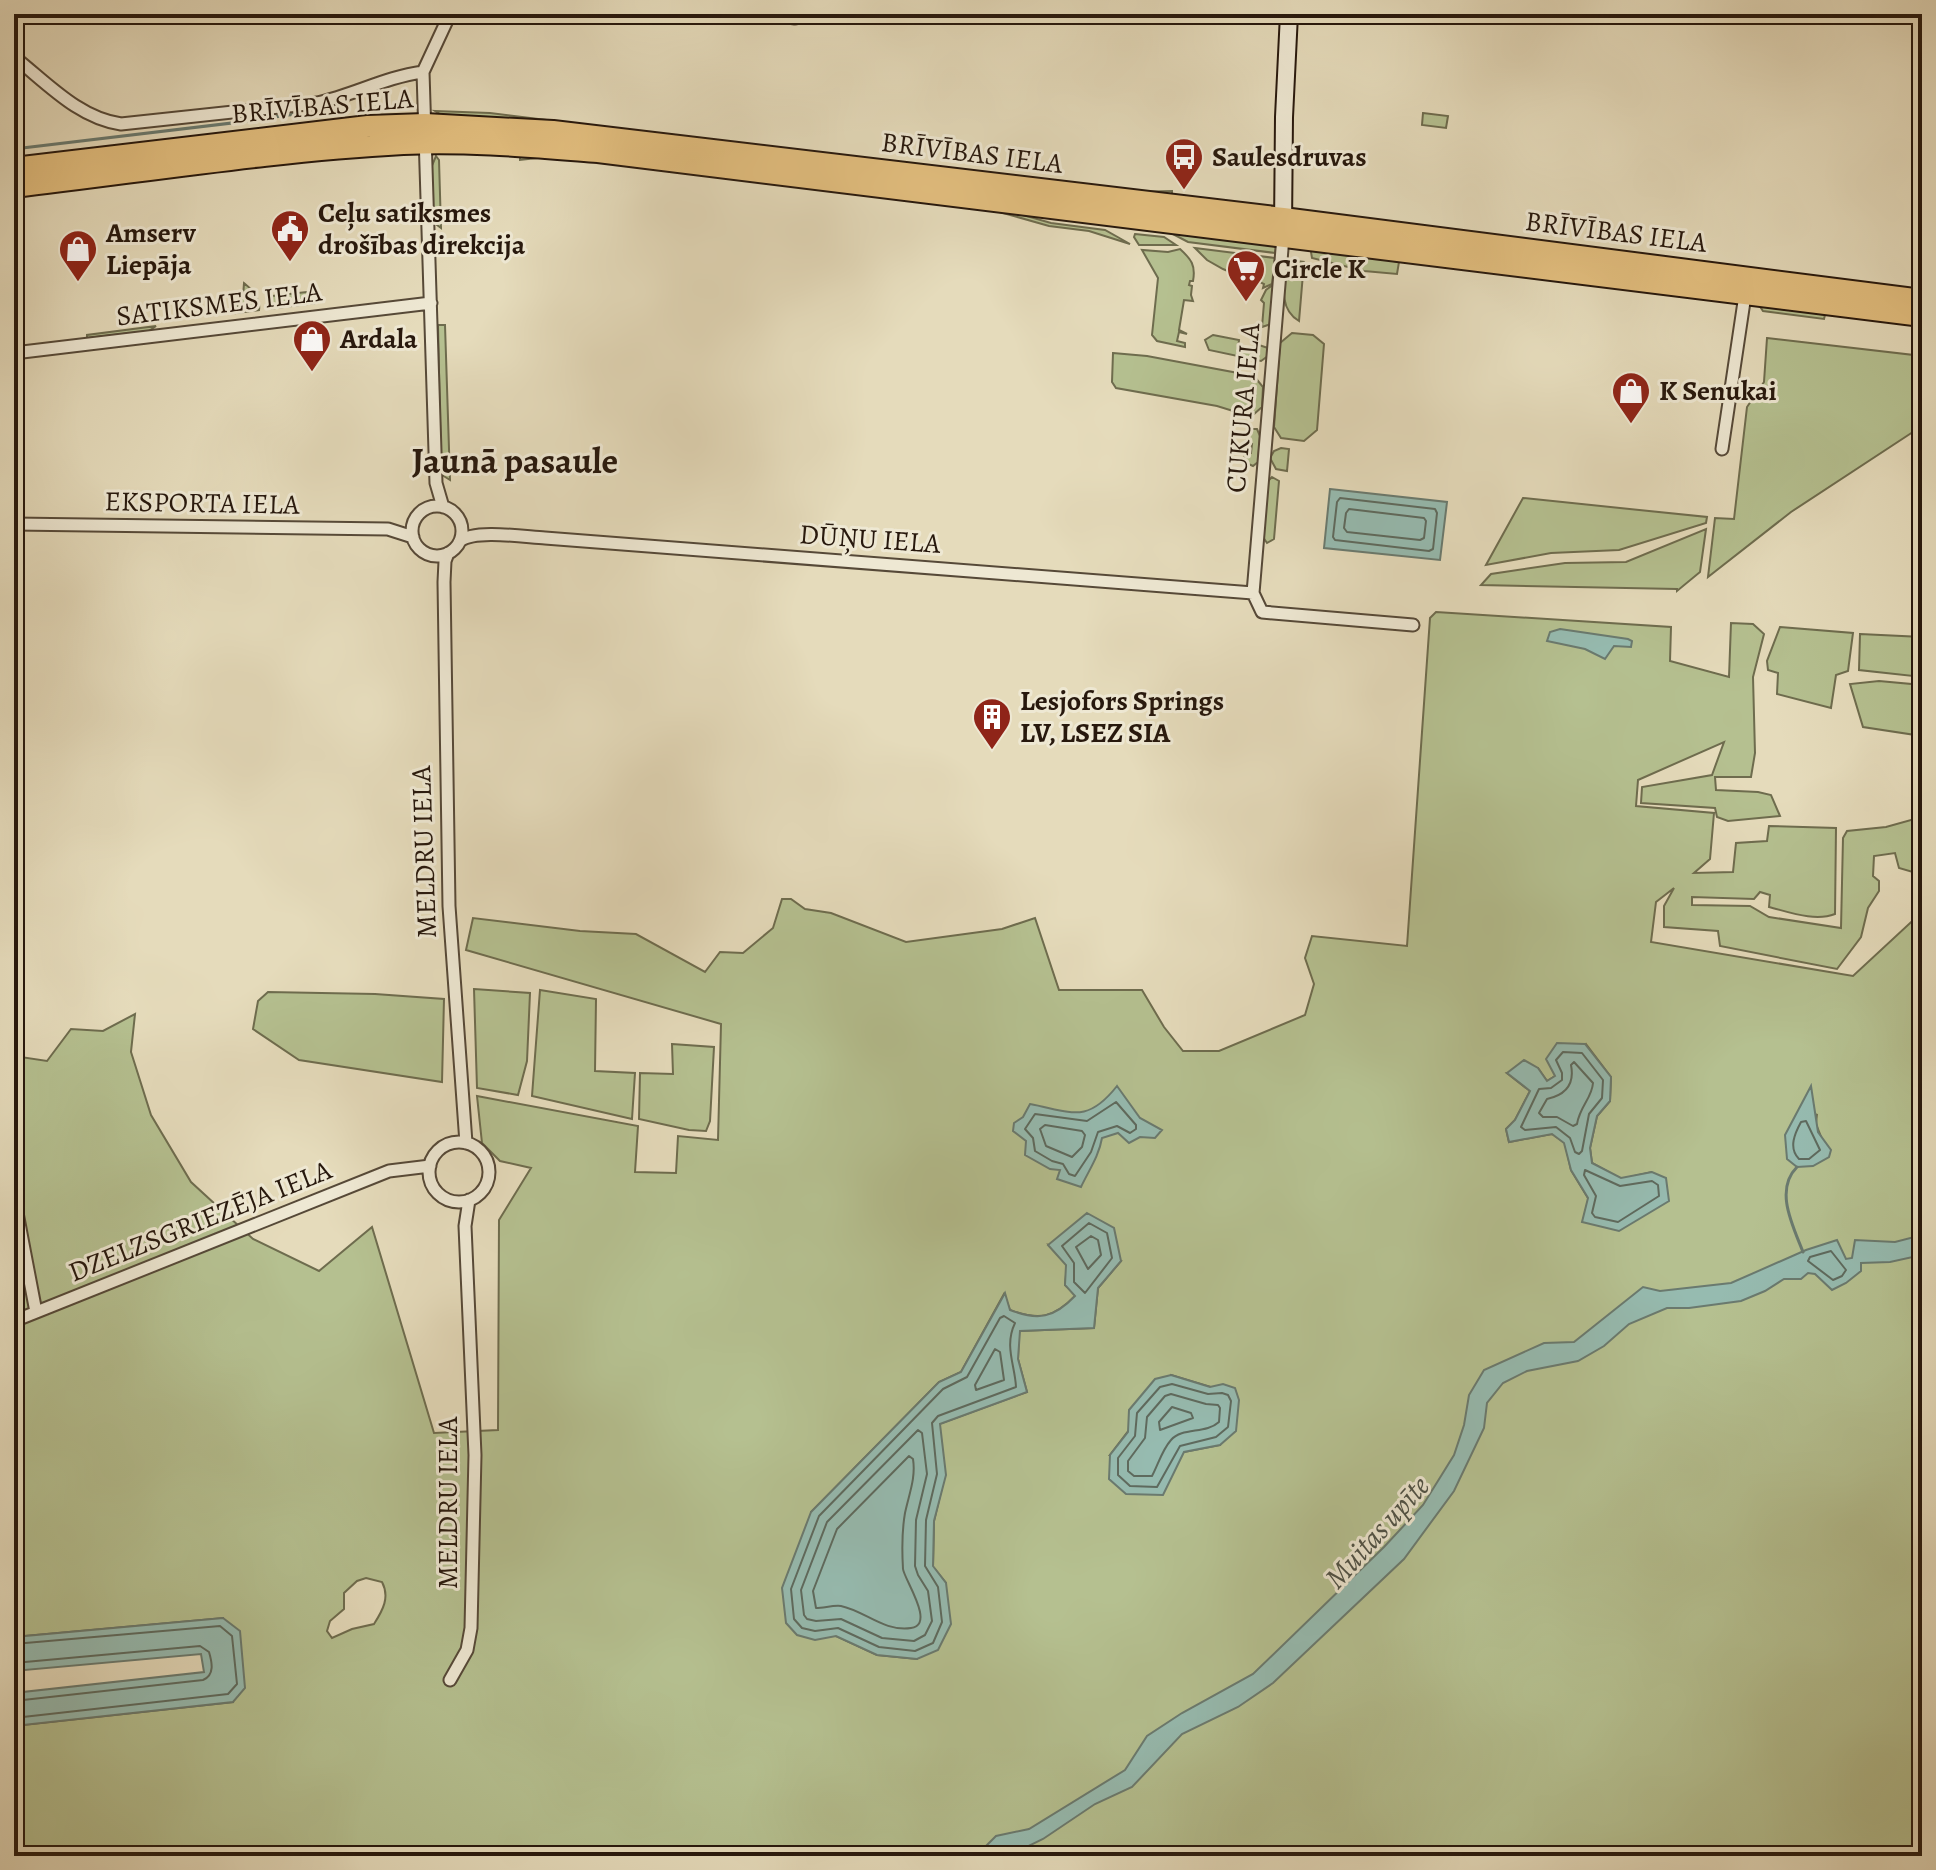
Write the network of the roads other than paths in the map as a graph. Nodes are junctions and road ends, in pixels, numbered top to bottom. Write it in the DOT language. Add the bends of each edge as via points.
graph roads {
  1 [pos="450,14"];
  2 [pos="767,14"];
  3 [pos="1289,14"];
  4 [pos="795,18"];
  5 [pos="14,57"];
  6 [pos="423,72"];
  7 [pos="425,134"];
  8 [pos="14,168"];
  9 [pos="14,187"];
  10 [pos="1283,228"];
  11 [pos="1745,295"];
  12 [pos="1922,300"];
  13 [pos="431,303"];
  14 [pos="1922,316"];
  15 [pos="14,353"];
  16 [pos="1722,449"];
  17 [pos="436,483"];
  18 [pos="443,507"];
  19 [pos="427,508"];
  20 [pos="416,519"];
  21 [pos="14,524"];
  22 [pos="461,524"];
  23 [pos="388,529"];
  24 [pos="484,535"];
  25 [pos="413,537"];
  26 [pos="460,541"];
  27 [pos="448,553"];
  28 [pos="432,556"];
  29 [pos="444,582"];
  30 [pos="1253,593"];
  31 [pos="1413,625"];
  32 [pos="460,1143"];
  33 [pos="430,1172"];
  34 [pos="14,1197"];
  35 [pos="463,1201"];
  36 [pos="36,1312"];
  37 [pos="14,1321"];
  38 [pos="450,1680"];
  1 -- 6 [label="street"];
  2 -- 4 [label="street"];
  3 -- 10 [label="main road, CUKURA IELA"];
  5 -- 6 [label="street" via="87,113 121,124 317,103"];
  6 -- 7 [label="street"];
  7 -- 8 [label="highway, BRĪVĪBAS IELA" via="326,130"];
  7 -- 9 [label="highway, BRĪVĪBAS IELA"];
  7 -- 10 [label="highway, BRĪVĪBAS IELA"];
  7 -- 13 [label="street"];
  10 -- 11 [label="highway, BRĪVĪBAS IELA"];
  10 -- 12 [label="highway, BRĪVĪBAS IELA"];
  10 -- 30 [label="street, CUKURA IELA"];
  11 -- 14 [label="highway, BRĪVĪBAS IELA"];
  11 -- 16 [label="street"];
  13 -- 15 [label="street, SATIKSMES IELA"];
  13 -- 17 [label="street"];
  17 -- 18 [label="street"];
  17 -- 19 [label="street"];
  18 -- 19 [label="street"];
  18 -- 22 [label="street"];
  19 -- 20 [label="street"];
  20 -- 23 [label="street, EKSPORTA IELA"];
  20 -- 25 [label="street"];
  21 -- 23 [label="street, EKSPORTA IELA"];
  22 -- 24 [label="street, DŪŅU IELA"];
  22 -- 26 [label="street"];
  23 -- 25 [label="street, EKSPORTA IELA"];
  24 -- 26 [label="street, DŪŅU IELA"];
  24 -- 30 [label="street, DŪŅU IELA"];
  25 -- 28 [label="street, MELDRU IELA" via="421,551"];
  26 -- 27 [label="street"];
  27 -- 28 [label="street"];
  27 -- 29 [label="street, MELDRU IELA"];
  28 -- 29 [label="street, MELDRU IELA"];
  29 -- 32 [label="street, MELDRU IELA" via="449,906"];
  30 -- 31 [label="street" via="1262,612"];
  32 -- 33 [label="street" via="436,1152"];
  32 -- 35 [label="street" via="480,1151 489,1167 486,1186"];
  33 -- 35 [label="street" via="439,1195"];
  33 -- 36 [label="street, DZELZSGRIEZĒJA IELA" via="389,1171"];
  34 -- 36 [label="street"];
  35 -- 38 [label="street, MELDRU IELA" via="475,1455 471,1628 467,1650"];
  36 -- 37 [label="street, DZELZSGRIEZĒJA IELA"];
}
